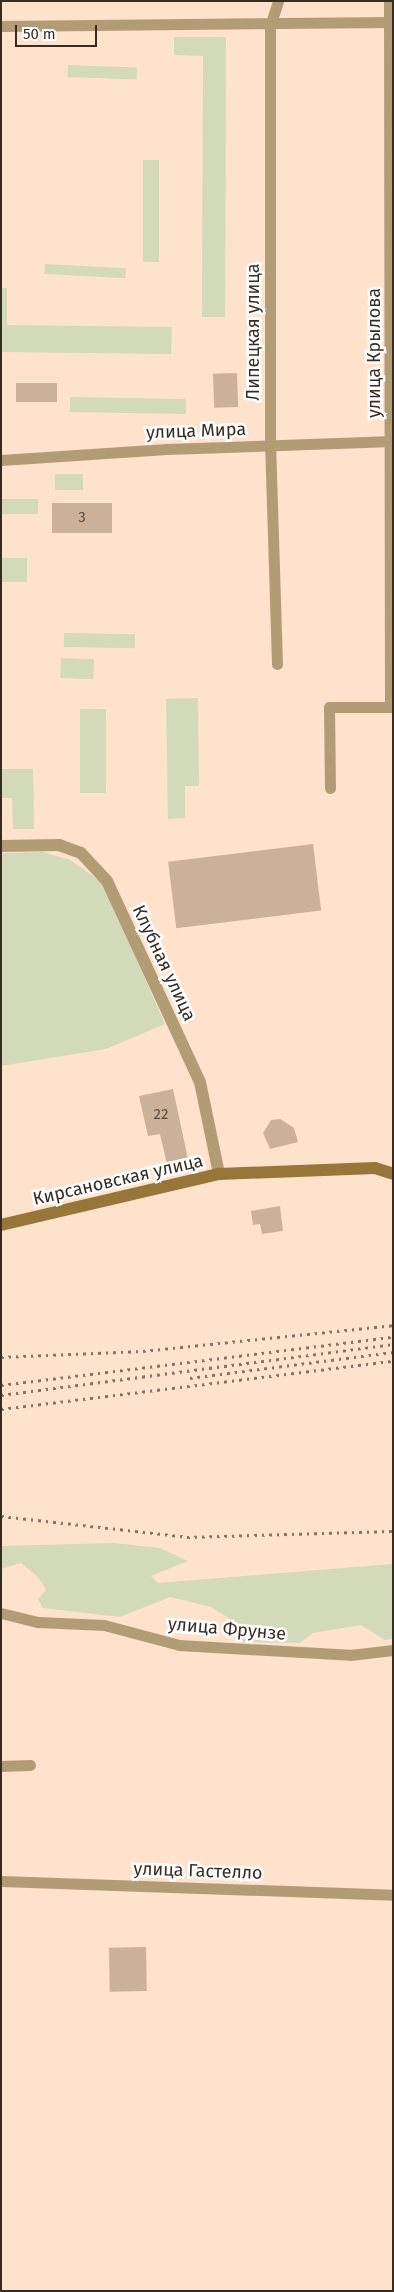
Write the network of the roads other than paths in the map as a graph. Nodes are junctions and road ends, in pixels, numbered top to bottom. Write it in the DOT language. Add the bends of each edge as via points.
graph roads {
  1 [pos="278,1"];
  2 [pos="390,1"];
  3 [pos="391,22"];
  4 [pos="1,26"];
  5 [pos="270,26"];
  6 [pos="392,441"];
  7 [pos="270,446"];
  8 [pos="1,460"];
  9 [pos="278,664"];
  10 [pos="391,706"];
  11 [pos="330,788"];
  12 [pos="1,846"];
  13 [pos="219,1174"];
  14 [pos="393,1174"];
  15 [pos="1,1225"];
  16 [pos="1,1613"];
  17 [pos="393,1650"];
  18 [pos="30,1765"];
  19 [pos="1,1766"];
  20 [pos="1,1881"];
  21 [pos="393,1895"];
  1 -- 5 [label="street, Липецкая улица"];
  2 -- 3 [label="street, улица Крылова"];
  3 -- 5 [label="street"];
  3 -- 6 [label="street, улица Крылова"];
  4 -- 5 [label="street"];
  5 -- 7 [label="street, Липецкая улица"];
  6 -- 7 [label="street, улица Мира"];
  6 -- 10 [label="street, улица Крылова"];
  7 -- 8 [label="street, улица Мира"];
  7 -- 9 [label="street, Липецкая улица"];
  10 -- 11 [label="street" via="329,707"];
  12 -- 13 [label="street, Клубная улица" via="59,845 81,853 107,881 200,1082"];
  13 -- 14 [label="main road, Кирсановская улица" via="375,1168"];
  13 -- 15 [label="main road, Кирсановская улица"];
  16 -- 17 [label="street, улица Фрунзе" via="38,1622 104,1625 179,1645 350,1655"];
  18 -- 19 [label="street"];
  20 -- 21 [label="street, улица Гастелло"];
}
